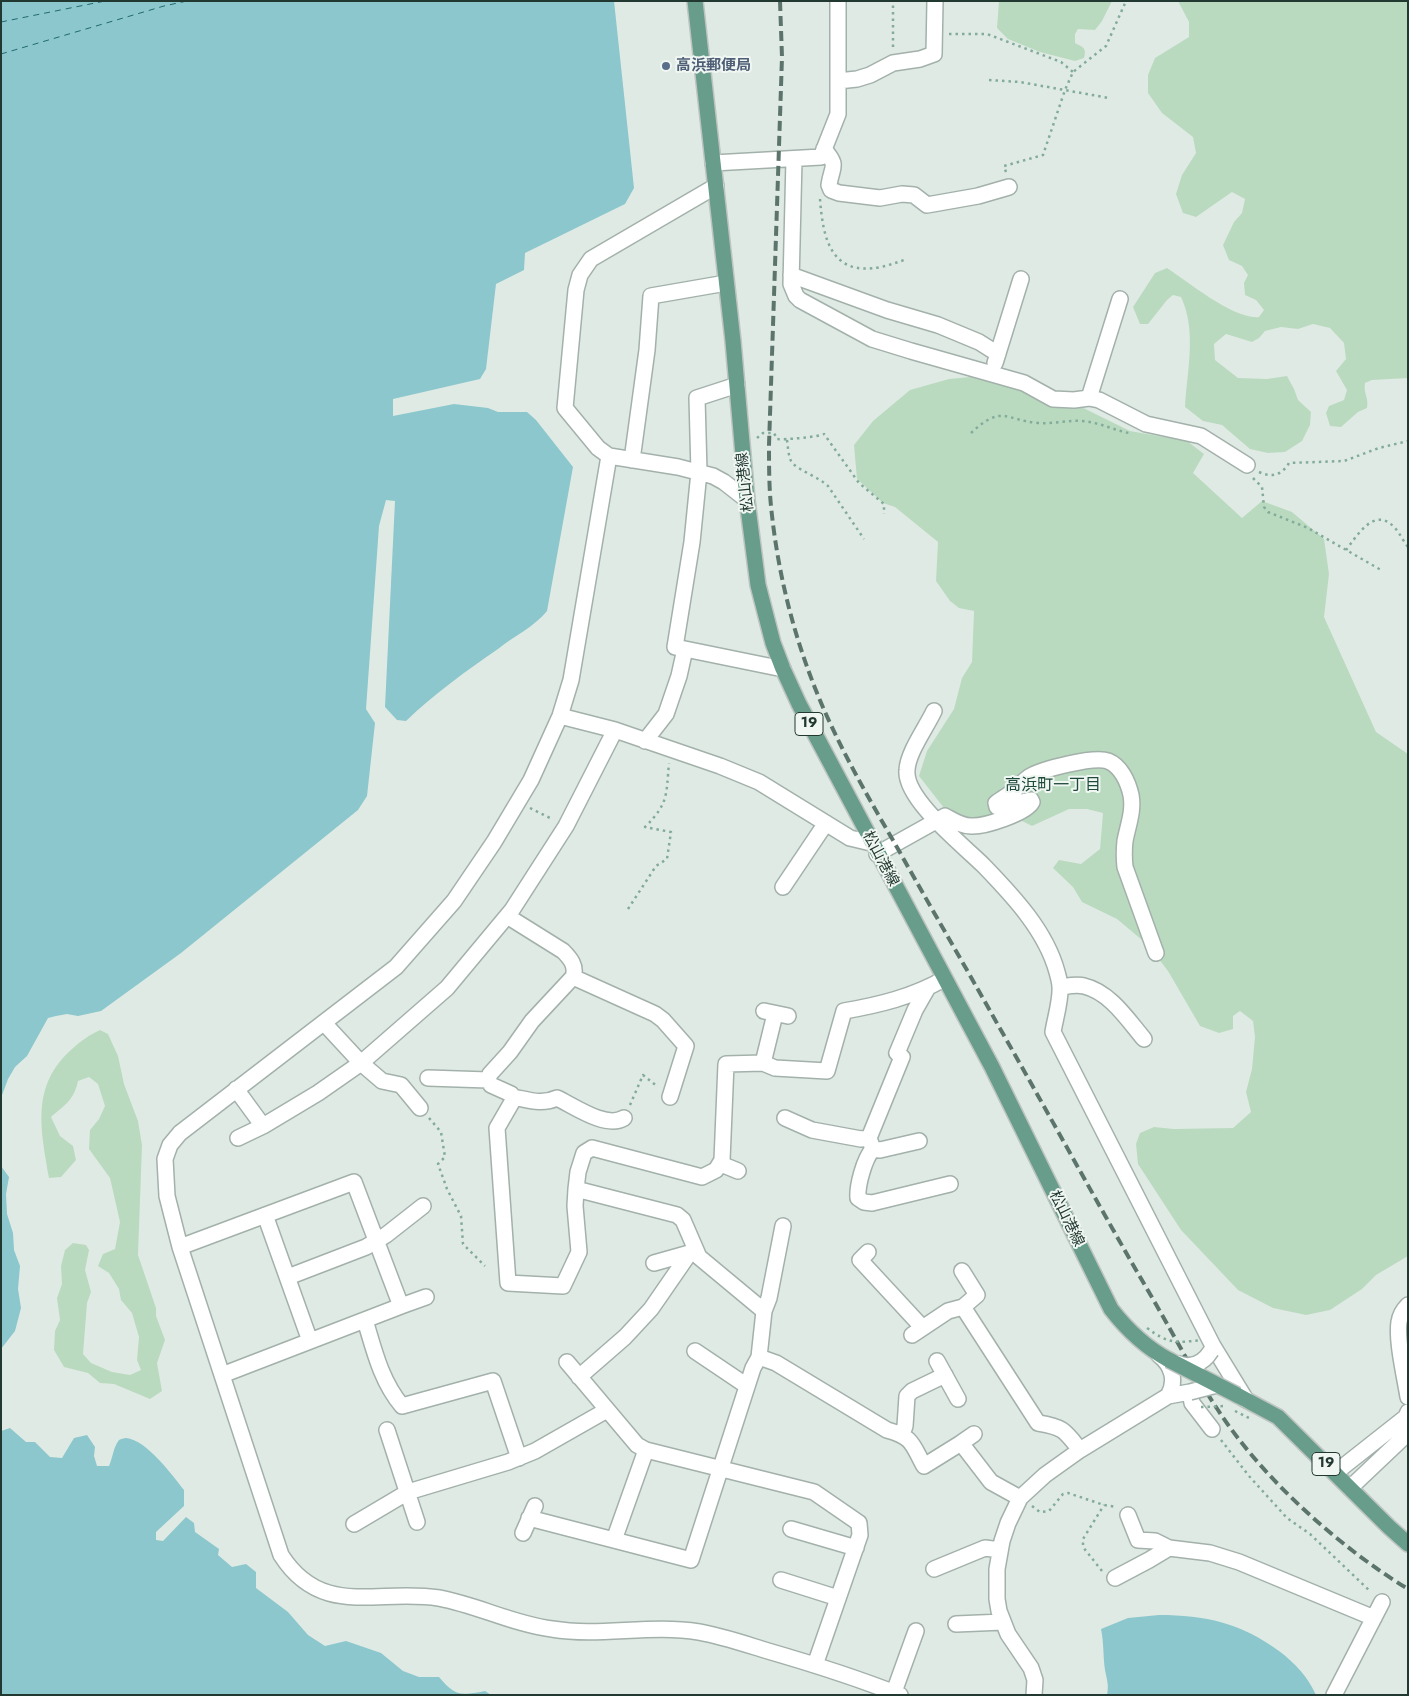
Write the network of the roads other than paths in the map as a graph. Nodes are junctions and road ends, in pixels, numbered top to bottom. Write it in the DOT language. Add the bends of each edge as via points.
graph roads {
  1 [pos="695,1"];
  2 [pos="838,1"];
  3 [pos="935,1"];
  4 [pos="838,81"];
  5 [pos="824,149"];
  6 [pos="794,159"];
  7 [pos="713,163"];
  8 [pos="716,186"];
  9 [pos="1009,187"];
  10 [pos="791,274"];
  11 [pos="1021,278"];
  12 [pos="726,283"];
  13 [pos="1120,299"];
  14 [pos="998,354"];
  15 [pos="991,373"];
  16 [pos="737,385"];
  17 [pos="1089,398"];
  18 [pos="609,456"];
  19 [pos="632,460"];
  20 [pos="1247,465"];
  21 [pos="699,472"];
  22 [pos="747,500"];
  23 [pos="686,649"];
  24 [pos="783,669"];
  25 [pos="934,711"];
  26 [pos="560,716"];
  27 [pos="615,730"];
  28 [pos="645,741"];
  29 [pos="937,822"];
  30 [pos="826,824"];
  31 [pos="874,849"];
  32 [pos="783,887"];
  33 [pos="507,916"];
  34 [pos="1156,953"];
  35 [pos="573,977"];
  36 [pos="944,979"];
  37 [pos="1060,987"];
  38 [pos="927,989"];
  39 [pos="775,1014"];
  40 [pos="324,1022"];
  41 [pos="1144,1039"];
  42 [pos="361,1063"];
  43 [pos="763,1063"];
  44 [pos="428,1078"];
  45 [pos="488,1080"];
  46 [pos="236,1089"];
  47 [pos="670,1097"];
  48 [pos="513,1098"];
  49 [pos="420,1108"];
  50 [pos="624,1118"];
  51 [pos="785,1118"];
  52 [pos="263,1126"];
  53 [pos="238,1138"];
  54 [pos="919,1141"];
  55 [pos="871,1144"];
  56 [pos="721,1164"];
  57 [pos="738,1171"];
  58 [pos="950,1184"];
  59 [pos="576,1190"];
  60 [pos="422,1206"];
  61 [pos="265,1215"];
  62 [pos="783,1226"];
  63 [pos="377,1242"];
  64 [pos="180,1247"];
  65 [pos="692,1252"];
  66 [pos="868,1252"];
  67 [pos="654,1263"];
  68 [pos="962,1271"];
  69 [pos="288,1277"];
  70 [pos="426,1296"];
  71 [pos="1408,1305"];
  72 [pos="401,1306"];
  73 [pos="963,1307"];
  74 [pos="764,1311"];
  75 [pos="365,1320"];
  76 [pos="310,1341"];
  77 [pos="1209,1346"];
  78 [pos="695,1351"];
  79 [pos="760,1357"];
  80 [pos="1166,1359"];
  81 [pos="937,1361"];
  82 [pos="567,1362"];
  83 [pos="222,1375"];
  84 [pos="945,1375"];
  85 [pos="579,1377"];
  86 [pos="1217,1385"];
  87 [pos="747,1386"];
  88 [pos="1407,1389"];
  89 [pos="1190,1392"];
  90 [pos="1168,1396"];
  91 [pos="958,1399"];
  92 [pos="1237,1400"];
  93 [pos="607,1410"];
  94 [pos="1408,1412"];
  95 [pos="1212,1429"];
  96 [pos="387,1430"];
  97 [pos="1408,1433"];
  98 [pos="902,1434"];
  99 [pos="974,1434"];
  100 [pos="960,1443"];
  101 [pos="646,1450"];
  102 [pos="1080,1450"];
  103 [pos="519,1458"];
  104 [pos="721,1469"];
  105 [pos="1335,1473"];
  106 [pos="1350,1488"];
  107 [pos="408,1492"];
  108 [pos="1020,1498"];
  109 [pos="1128,1515"];
  110 [pos="417,1522"];
  111 [pos="354,1524"];
  112 [pos="791,1528"];
  113 [pos="523,1533"];
  114 [pos="614,1540"];
  115 [pos="1408,1544"];
  116 [pos="856,1548"];
  117 [pos="1169,1548"];
  118 [pos="1000,1550"];
  119 [pos="934,1568"];
  120 [pos="1115,1578"];
  121 [pos="781,1580"];
  122 [pos="838,1598"];
  123 [pos="1382,1602"];
  124 [pos="1374,1618"];
  125 [pos="1003,1622"];
  126 [pos="956,1624"];
  127 [pos="916,1631"];
  128 [pos="815,1664"];
  129 [pos="897,1693"];
  130 [pos="1034,1695"];
  131 [pos="1334,1695"];
  1 -- 7 [label="main road, 松山港線 / 19"];
  2 -- 4 [label="street"];
  3 -- 4 [label="street" via="934,54 893,63 863,77"];
  4 -- 5 [label="street" via="838,114"];
  5 -- 6 [label="street" via="821,157"];
  5 -- 9 [label="street" via="833,159 829,185 831,190 839,193 880,198 914,195 927,205"];
  6 -- 7 [label="street"];
  6 -- 10 [label="street"];
  7 -- 8 [label="main road, 松山港線 / 19"];
  8 -- 12 [label="main road, 松山港線 / 19"];
  8 -- 18 [label="street" via="591,259 580,274 565,408 598,448"];
  10 -- 14 [label="street" via="887,310 938,325"];
  10 -- 15 [label="street" via="793,290 800,300 872,339"];
  11 -- 14 [label="street"];
  12 -- 16 [label="main road, 松山港線 / 19"];
  12 -- 19 [label="street" via="652,296"];
  13 -- 17 [label="street"];
  14 -- 15 [label="street"];
  15 -- 17 [label="street" via="1024,383 1053,399"];
  16 -- 21 [label="street" via="697,398"];
  16 -- 22 [label="main road, 松山港線 / 19"];
  17 -- 20 [label="street" via="1146,424 1201,436"];
  18 -- 19 [label="street"];
  18 -- 26 [label="street" via="571,680"];
  19 -- 21 [label="street"];
  21 -- 22 [label="street" via="724,482"];
  21 -- 23 [label="street" via="692,542 674,647"];
  22 -- 24 [label="main road, 松山港線 / 19" via="758,585"];
  23 -- 24 [label="street"];
  23 -- 28 [label="street" via="666,714"];
  24 -- 31 [label="main road, 松山港線 / 19"];
  25 -- 29 [label="street" via="908,760 906,771 919,800"];
  26 -- 27 [label="street"];
  26 -- 40 [label="street" via="518,802 454,901 396,966"];
  27 -- 28 [label="street"];
  27 -- 33 [label="street" via="566,826"];
  28 -- 30 [label="street" via="759,782"];
  29 -- 31 [label="street"];
  29 -- 34 [label="street" via="945,816 971,826 998,820 1030,805 1031,800 997,807 996,803 1029,777 1073,763 1107,761 1117,767 1129,787 1130,823 1125,840 1125,868"];
  29 -- 37 [label="street" via="984,866 1037,928 1054,960"];
  30 -- 31 [label="street"];
  30 -- 32 [label="street"];
  31 -- 36 [label="main road, 松山港線 / 19"];
  33 -- 35 [label="street" via="563,951 573,964"];
  33 -- 42 [label="street" via="447,988"];
  35 -- 45 [label="street" via="532,1021"];
  35 -- 47 [label="street" via="656,1014 686,1046"];
  36 -- 38 [label="street"];
  36 -- 80 [label="main road, 松山港線 / 19" via="992,1067 1111,1309 1126,1329"];
  37 -- 41 [label="street" via="1082,985 1097,990 1120,1010"];
  37 -- 77 [label="street" via="1053,1032"];
  38 -- 43 [label="street" via="885,1004 844,1011 827,1071 775,1068"];
  38 -- 55 [label="street" via="897,1053 902,1058"];
  39 -- 43 [label="street"];
  40 -- 42 [label="street"];
  40 -- 46 [label="street"];
  42 -- 49 [label="street" via="382,1081 401,1085"];
  42 -- 52 [label="street"];
  43 -- 56 [label="street" via="726,1064"];
  44 -- 45 [label="street"];
  45 -- 48 [label="street"];
  46 -- 52 [label="street"];
  46 -- 64 [label="street" via="180,1133 165,1159 167,1196"];
  48 -- 50 [label="street" via="538,1102 556,1098 597,1118 619,1122"];
  48 -- 59 [label="street" via="497,1128 508,1283 563,1286 578,1252"];
  51 -- 55 [label="street" via="812,1130 861,1139"];
  52 -- 53 [label="street"];
  54 -- 55 [label="street" via="880,1150"];
  55 -- 58 [label="street" via="857,1191 858,1198 864,1202 872,1203"];
  56 -- 57 [label="street"];
  56 -- 59 [label="street" via="702,1177 592,1148 584,1152"];
  59 -- 65 [label="street" via="677,1215 683,1220"];
  60 -- 63 [label="street"];
  61 -- 63 [label="street" via="354,1182"];
  61 -- 64 [label="street"];
  61 -- 69 [label="street"];
  62 -- 74 [label="street"];
  63 -- 69 [label="street"];
  63 -- 72 [label="street"];
  64 -- 83 [label="street"];
  65 -- 67 [label="street"];
  65 -- 74 [label="street"];
  65 -- 85 [label="street" via="652,1309"];
  66 -- 73 [label="street" via="860,1260 917,1331 948,1311"];
  68 -- 73 [label="street" via="978,1294"];
  69 -- 76 [label="street"];
  70 -- 72 [label="street"];
  71 -- 88 [label="street" via="1398,1322"];
  72 -- 75 [label="street"];
  73 -- 102 [label="street" via="1038,1423 1055,1425"];
  74 -- 79 [label="street"];
  75 -- 76 [label="street"];
  75 -- 103 [label="street" via="391,1393 402,1406 493,1381"];
  76 -- 83 [label="street"];
  77 -- 80 [label="street, bridge" via="1203,1361 1194,1365 1185,1366"];
  77 -- 92 [label="street"];
  78 -- 87 [label="street"];
  79 -- 87 [label="street"];
  79 -- 98 [label="street" via="776,1363 887,1430"];
  80 -- 86 [label="main road, 松山港線 / 19, bridge"];
  80 -- 90 [label="street" via="1172,1372"];
  81 -- 84 [label="street"];
  82 -- 85 [label="street"];
  83 -- 128 [label="street" via="281,1555 290,1569 313,1587 344,1597 440,1598 551,1629 698,1632"];
  84 -- 91 [label="street"];
  84 -- 98 [label="street" via="907,1396"];
  85 -- 93 [label="street"];
  86 -- 89 [label="street, bridge"];
  86 -- 92 [label="main road, 松山港線 / 19, bridge"];
  87 -- 104 [label="street"];
  89 -- 90 [label="street"];
  89 -- 95 [label="street" via="1192,1403"];
  90 -- 102 [label="street"];
  92 -- 105 [label="main road, 松山港線 / 19" via="1278,1418"];
  93 -- 101 [label="street" via="637,1445"];
  93 -- 103 [label="street"];
  94 -- 105 [label="street" via="1406,1417"];
  96 -- 107 [label="street"];
  97 -- 106 [label="street"];
  98 -- 100 [label="street" via="910,1440 924,1466"];
  99 -- 100 [label="street"];
  100 -- 108 [label="street" via="991,1482"];
  101 -- 104 [label="street"];
  101 -- 114 [label="street"];
  102 -- 108 [label="street" via="1045,1474"];
  103 -- 107 [label="street"];
  104 -- 114 [label="street" via="691,1560"];
  104 -- 116 [label="street" via="814,1492 859,1523"];
  105 -- 106 [label="main road, 松山港線 / 19"];
  106 -- 115 [label="main road, 松山港線 / 19"];
  107 -- 110 [label="street"];
  107 -- 111 [label="street"];
  108 -- 118 [label="street"];
  109 -- 117 [label="street" via="1138,1540 1155,1541"];
  112 -- 116 [label="street"];
  113 -- 114 [label="street" via="532,1512"];
  116 -- 122 [label="street"];
  117 -- 120 [label="street"];
  117 -- 124 [label="street" via="1210,1553 1239,1562"];
  118 -- 119 [label="street" via="985,1548"];
  118 -- 125 [label="street" via="997,1599"];
  121 -- 122 [label="street"];
  122 -- 128 [label="street"];
  123 -- 124 [label="street"];
  124 -- 131 [label="street"];
  125 -- 126 [label="street"];
  125 -- 130 [label="street" via="1030,1668"];
  127 -- 129 [label="street"];
  128 -- 129 [label="street"];
}
